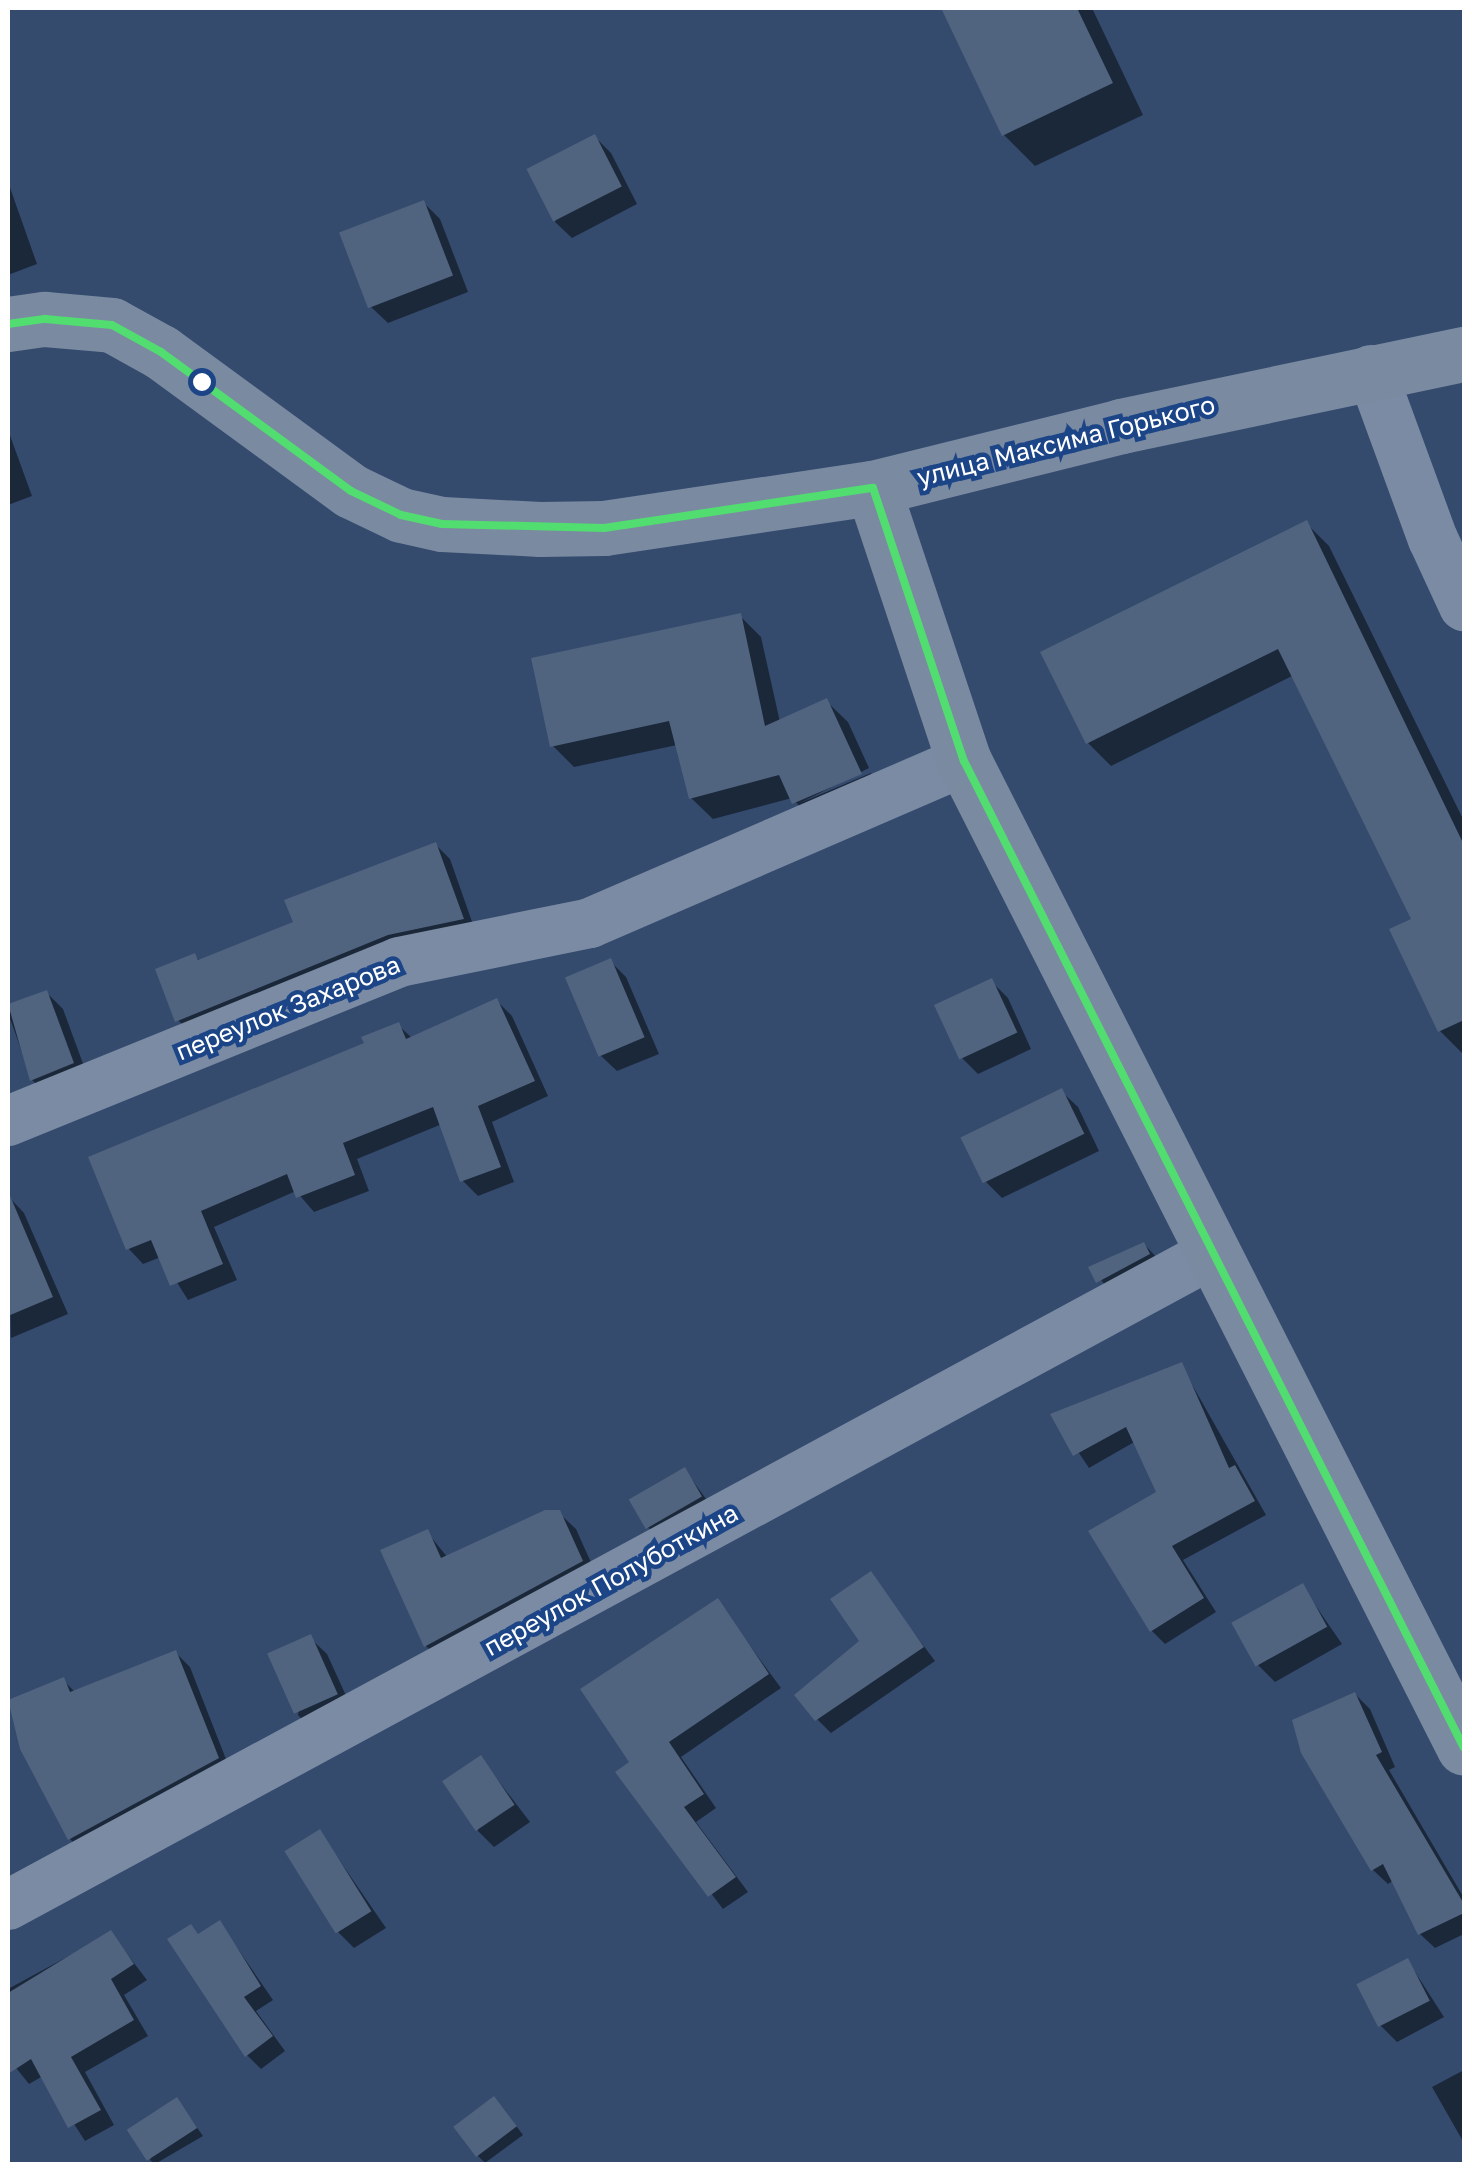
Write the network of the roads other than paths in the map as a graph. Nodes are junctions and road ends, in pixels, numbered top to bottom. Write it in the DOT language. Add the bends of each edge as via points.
graph roads {
  1 [pos="8,324"];
  2 [pos="1464,354"];
  3 [pos="1371,370"];
  4 [pos="873,488"];
  5 [pos="1464,606"];
  6 [pos="964,761"];
  7 [pos="8,1121"];
  8 [pos="1213,1253"];
  9 [pos="1464,1748"];
  10 [pos="8,1905"];
  1 -- 4 [label="main road, улица Максима Горького" via="45,318 112,324 161,352 351,492 442,524 604,528"];
  2 -- 3 [label="main road, улица Максима Горького"];
  3 -- 4 [label="main road, улица Максима Горького"];
  3 -- 5 [label="street" via="1432,539"];
  4 -- 6 [label="main road"];
  6 -- 7 [label="street, переулок Захарова" via="590,922 399,962"];
  6 -- 8 [label="main road"];
  8 -- 9 [label="main road"];
  8 -- 10 [label="street, переулок Полуботкина"];
}
